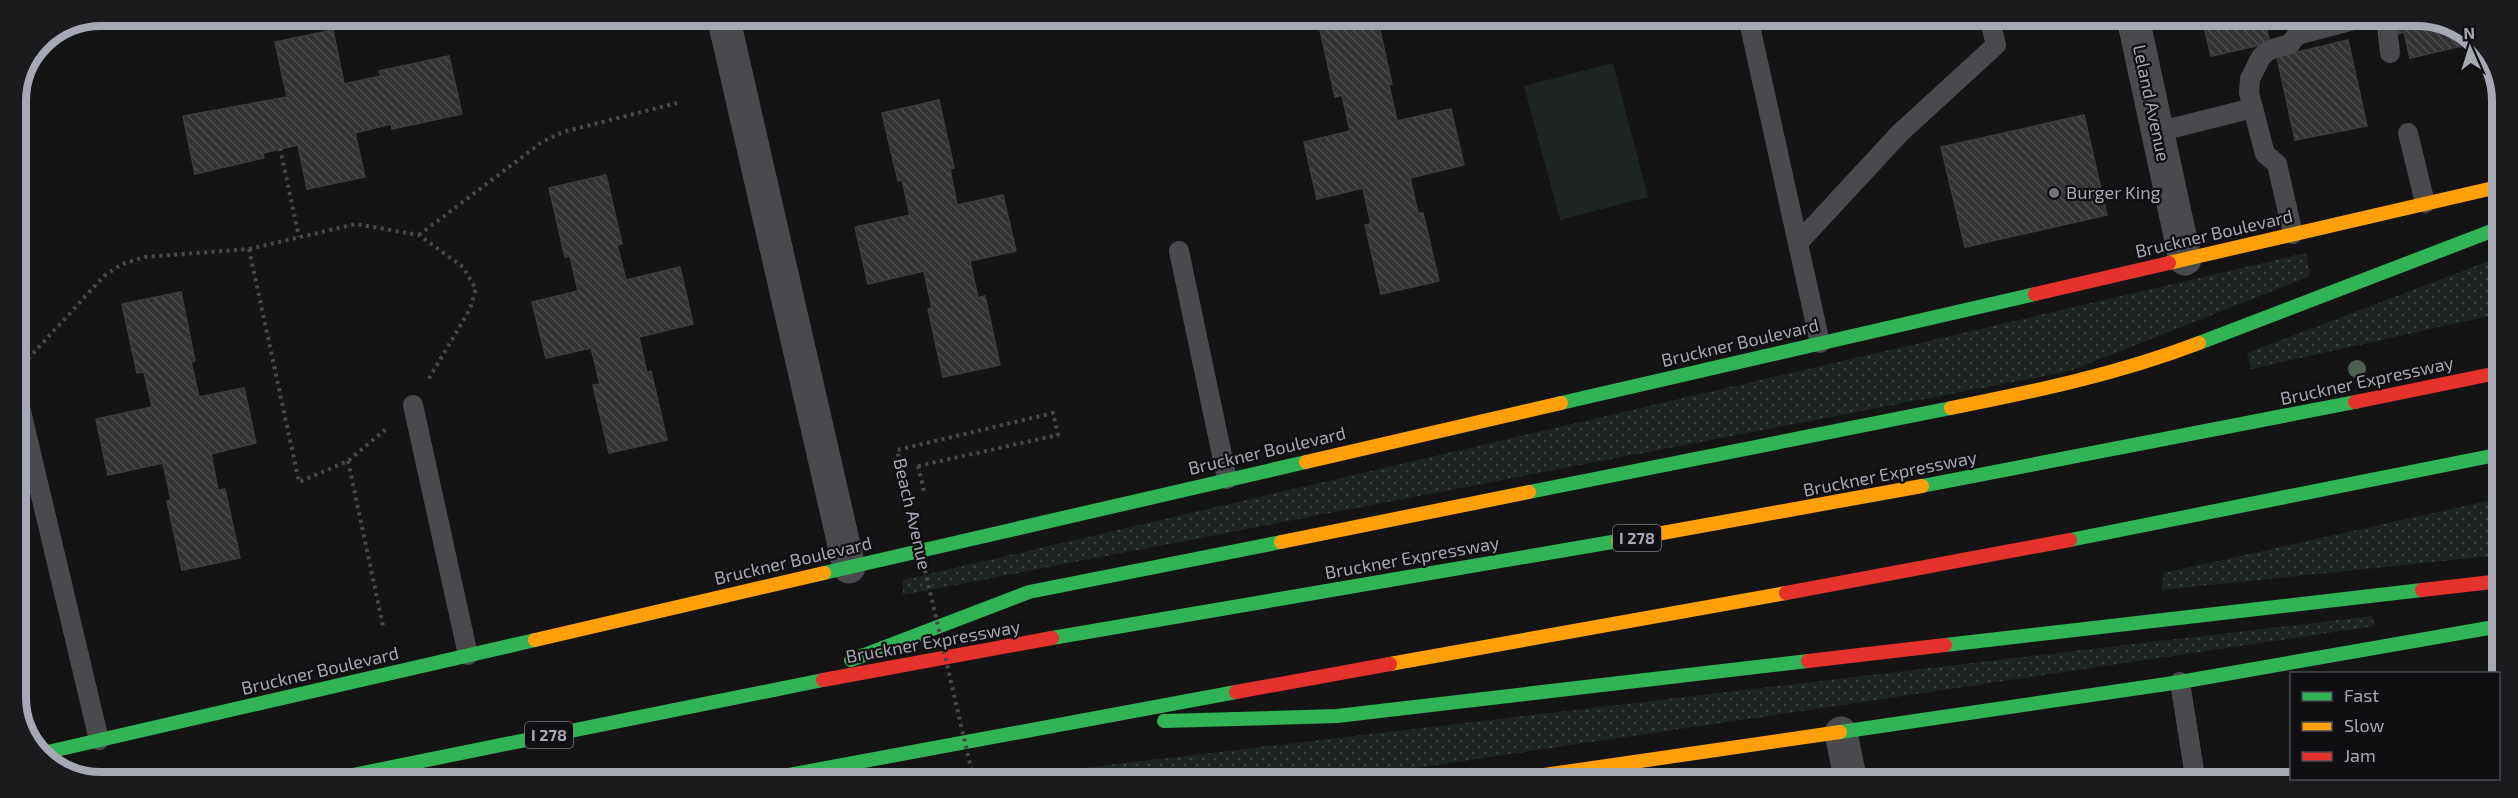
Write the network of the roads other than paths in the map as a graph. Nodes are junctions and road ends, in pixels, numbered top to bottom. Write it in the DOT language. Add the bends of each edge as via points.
graph roads {
  1 [pos="725,26"];
  2 [pos="1750,26"];
  3 [pos="1991,26"];
  4 [pos="2135,26"];
  5 [pos="2295,26"];
  6 [pos="2387,26"];
  7 [pos="2390,53"];
  8 [pos="2253,108"];
  9 [pos="2157,132"];
  10 [pos="2409,133"];
  11 [pos="2492,188"];
  12 [pos="2425,203"];
  13 [pos="2492,231"];
  14 [pos="2293,234"];
  15 [pos="1799,242"];
  16 [pos="1179,251"];
  17 [pos="2185,259"];
  18 [pos="1820,343"];
  19 [pos="2492,374"];
  20 [pos="413,405"];
  21 [pos="26,432"];
  22 [pos="2492,456"];
  23 [pos="1227,479"];
  24 [pos="849,567"];
  25 [pos="2492,582"];
  26 [pos="2492,627"];
  27 [pos="468,655"];
  28 [pos="2180,682"];
  29 [pos="771,690"];
  30 [pos="1054,724"];
  31 [pos="1841,733"];
  32 [pos="99,740"];
  33 [pos="48,752"];
  34 [pos="367,772"];
  35 [pos="803,772"];
  36 [pos="1566,772"];
  37 [pos="1849,772"];
  38 [pos="2194,772"];
  1 -- 24 [label="street"];
  2 -- 15 [label="lane"];
  3 -- 15 [label="lane" via="1996,45 1900,133"];
  4 -- 9 [label="street, Leland Avenue"];
  5 -- 8 [label="lane" via="2290,44 2269,50 2255,66 2249,93"];
  6 -- 7 [label="lane"];
  8 -- 9 [label="lane"];
  8 -- 14 [label="lane" via="2265,154 2277,164"];
  9 -- 17 [label="street, Leland Avenue"];
  10 -- 12 [label="lane"];
  11 -- 12 [label="main road, Bruckner Boulevard"];
  12 -- 14 [label="main road, Bruckner Boulevard"];
  13 -- 29 [label="main road" via="2121,371 2002,399 1029,592"];
  14 -- 17 [label="main road, Bruckner Boulevard"];
  15 -- 18 [label="lane"];
  16 -- 23 [label="lane"];
  17 -- 18 [label="main road, Bruckner Boulevard"];
  18 -- 23 [label="main road, Bruckner Boulevard"];
  19 -- 29 [label="main road, Bruckner Expressway / I 278" via="1762,516"];
  20 -- 27 [label="lane"];
  21 -- 32 [label="lane"];
  22 -- 30 [label="main road" via="1987,556"];
  23 -- 24 [label="main road, Bruckner Boulevard"];
  24 -- 27 [label="main road, Bruckner Boulevard"];
  25 -- 30 [label="main road" via="1337,716"];
  26 -- 28 [label="main road"];
  27 -- 32 [label="main road, Bruckner Boulevard"];
  28 -- 31 [label="main road"];
  28 -- 38 [label="lane"];
  29 -- 34 [label="main road, Bruckner Expressway / I 278"];
  30 -- 35 [label="main road"];
  31 -- 36 [label="main road"];
  31 -- 37 [label="street"];
  32 -- 33 [label="main road, Bruckner Boulevard"];
}
